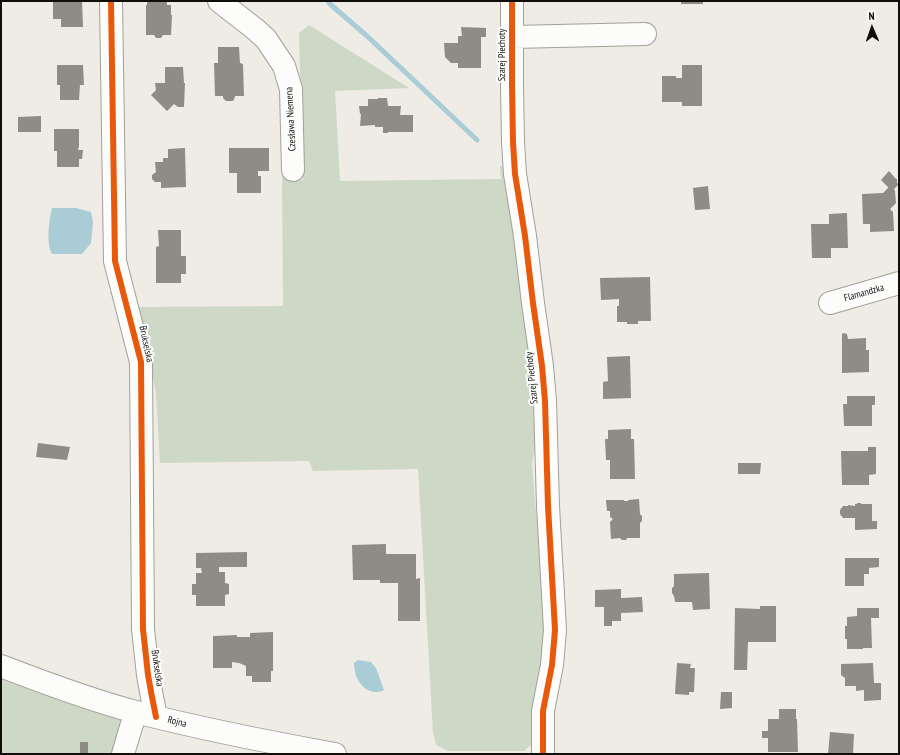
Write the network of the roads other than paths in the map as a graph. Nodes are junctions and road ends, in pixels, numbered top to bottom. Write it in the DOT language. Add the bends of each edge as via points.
graph roads {
  1 [pos="111,1"];
  2 [pos="219,1"];
  3 [pos="512,1"];
  4 [pos="644,34"];
  5 [pos="512,37"];
  6 [pos="292,170"];
  7 [pos="899,283"];
  8 [pos="830,303"];
  9 [pos="1,666"];
  10 [pos="146,714"];
  11 [pos="300,751"];
  12 [pos="123,754"];
  13 [pos="335,754"];
  14 [pos="543,754"];
  1 -- 10 [label="street, Brukselska" via="115,261 141,362 143,629 152,697"];
  2 -- 6 [label="street, Czesława Niemena" via="266,39 284,66 291,89"];
  3 -- 5 [label="street, Szarej Piechoty"];
  4 -- 5 [label="street"];
  5 -- 14 [label="street, Szarej Piechoty" via="515,174 542,366 555,630 552,665 542,711"];
  7 -- 8 [label="street, Flamandzka"];
  9 -- 10 [label="street, Rojna" via="102,702"];
  10 -- 11 [label="street, Rojna"];
  10 -- 12 [label="street" via="131,727"];
  11 -- 13 [label="street, Rojna"];
}
